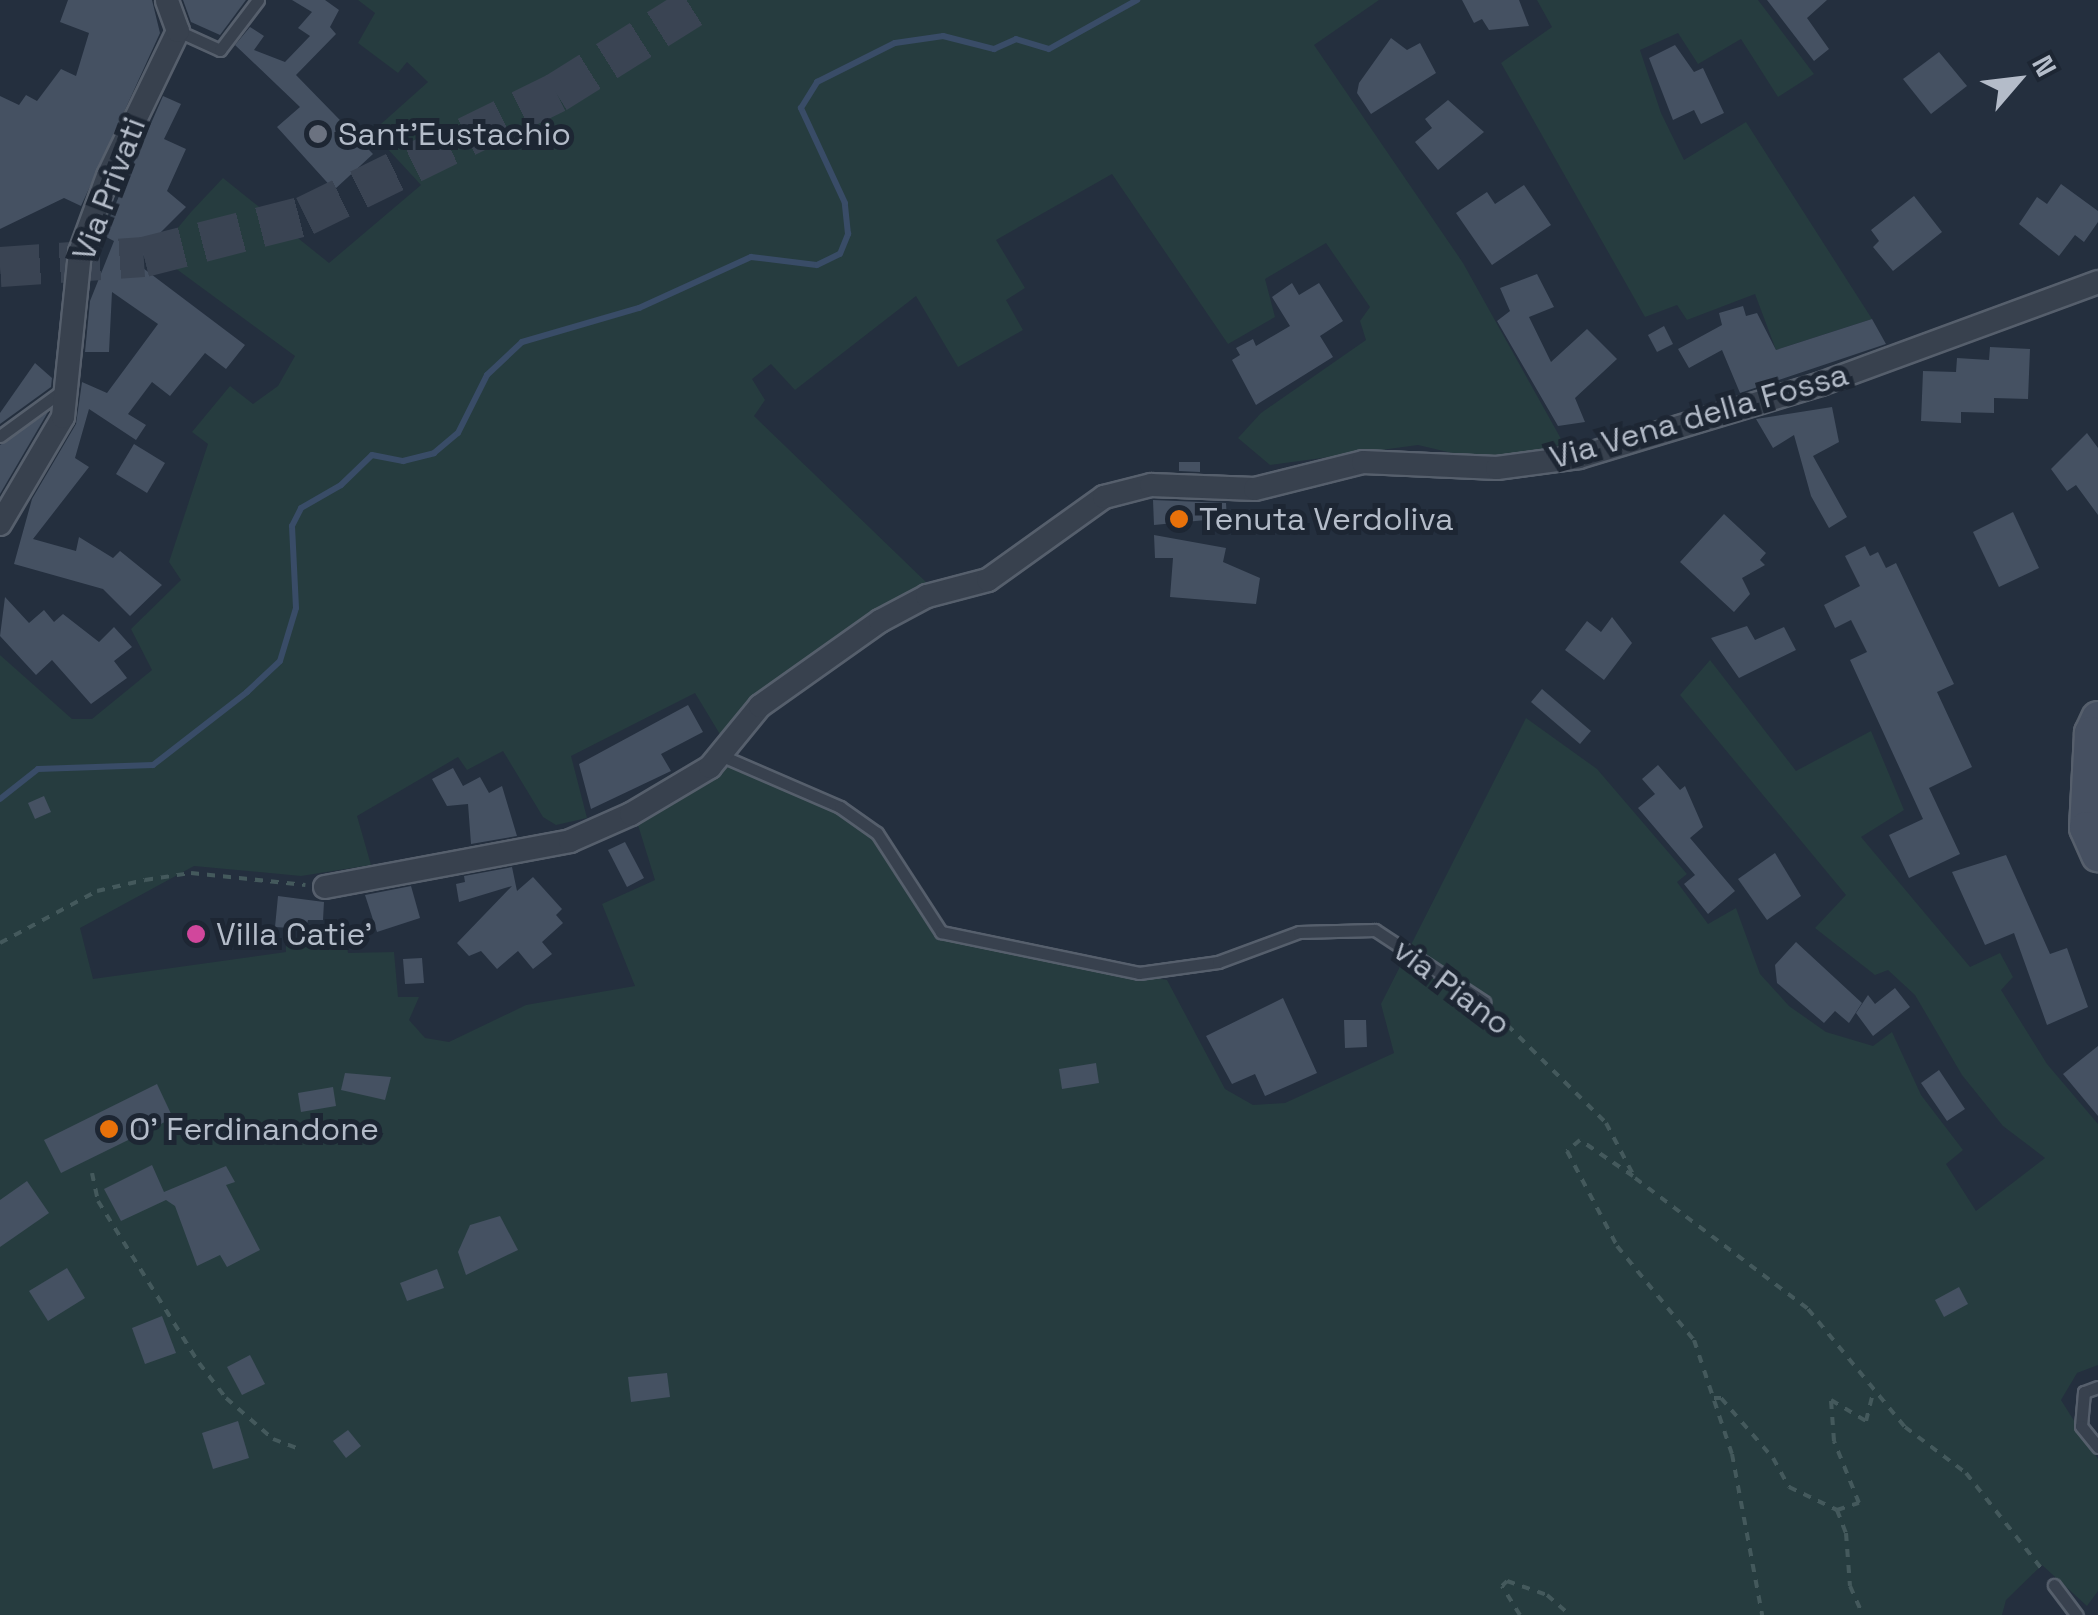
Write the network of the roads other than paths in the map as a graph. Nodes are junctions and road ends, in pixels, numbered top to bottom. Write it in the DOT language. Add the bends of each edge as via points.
graph roads {
  1 [pos="167,0"];
  2 [pos="258,0"];
  3 [pos="178,31"];
  4 [pos="2098,282"];
  5 [pos="66,388"];
  6 [pos="0,436"];
  7 [pos="0,524"];
  8 [pos="2098,718"];
  9 [pos="720,754"];
  10 [pos="2098,856"];
  11 [pos="325,887"];
  12 [pos="1484,1002"];
  13 [pos="2098,1387"];
  14 [pos="2098,1447"];
  15 [pos="2054,1584"];
  16 [pos="2077,1615"];
  1 -- 3 [label="street"];
  2 -- 3 [label="lane" via="220,50"];
  3 -- 5 [label="street, Via Privati" via="108,176 80,252"];
  4 -- 9 [label="street, Via Vena della Fossa" via="1821,384 1579,457 1497,468 1362,462 1255,489 1151,484 1104,497 988,580 926,596 880,621 760,706"];
  5 -- 6 [label="lane"];
  5 -- 7 [label="street, Via Privati" via="63,417"];
  8 -- 10 [label="main road" via="2091,734 2086,828"];
  9 -- 11 [label="street, Via Vena della Fossa" via="664,796 570,841"];
  9 -- 12 [label="lane, via Piano" via="840,807 877,833 942,932 1139,973 1218,962 1299,932 1374,930"];
  13 -- 14 [label="lane" via="2084,1392 2081,1426"];
  15 -- 16 [label="lane"];
}
